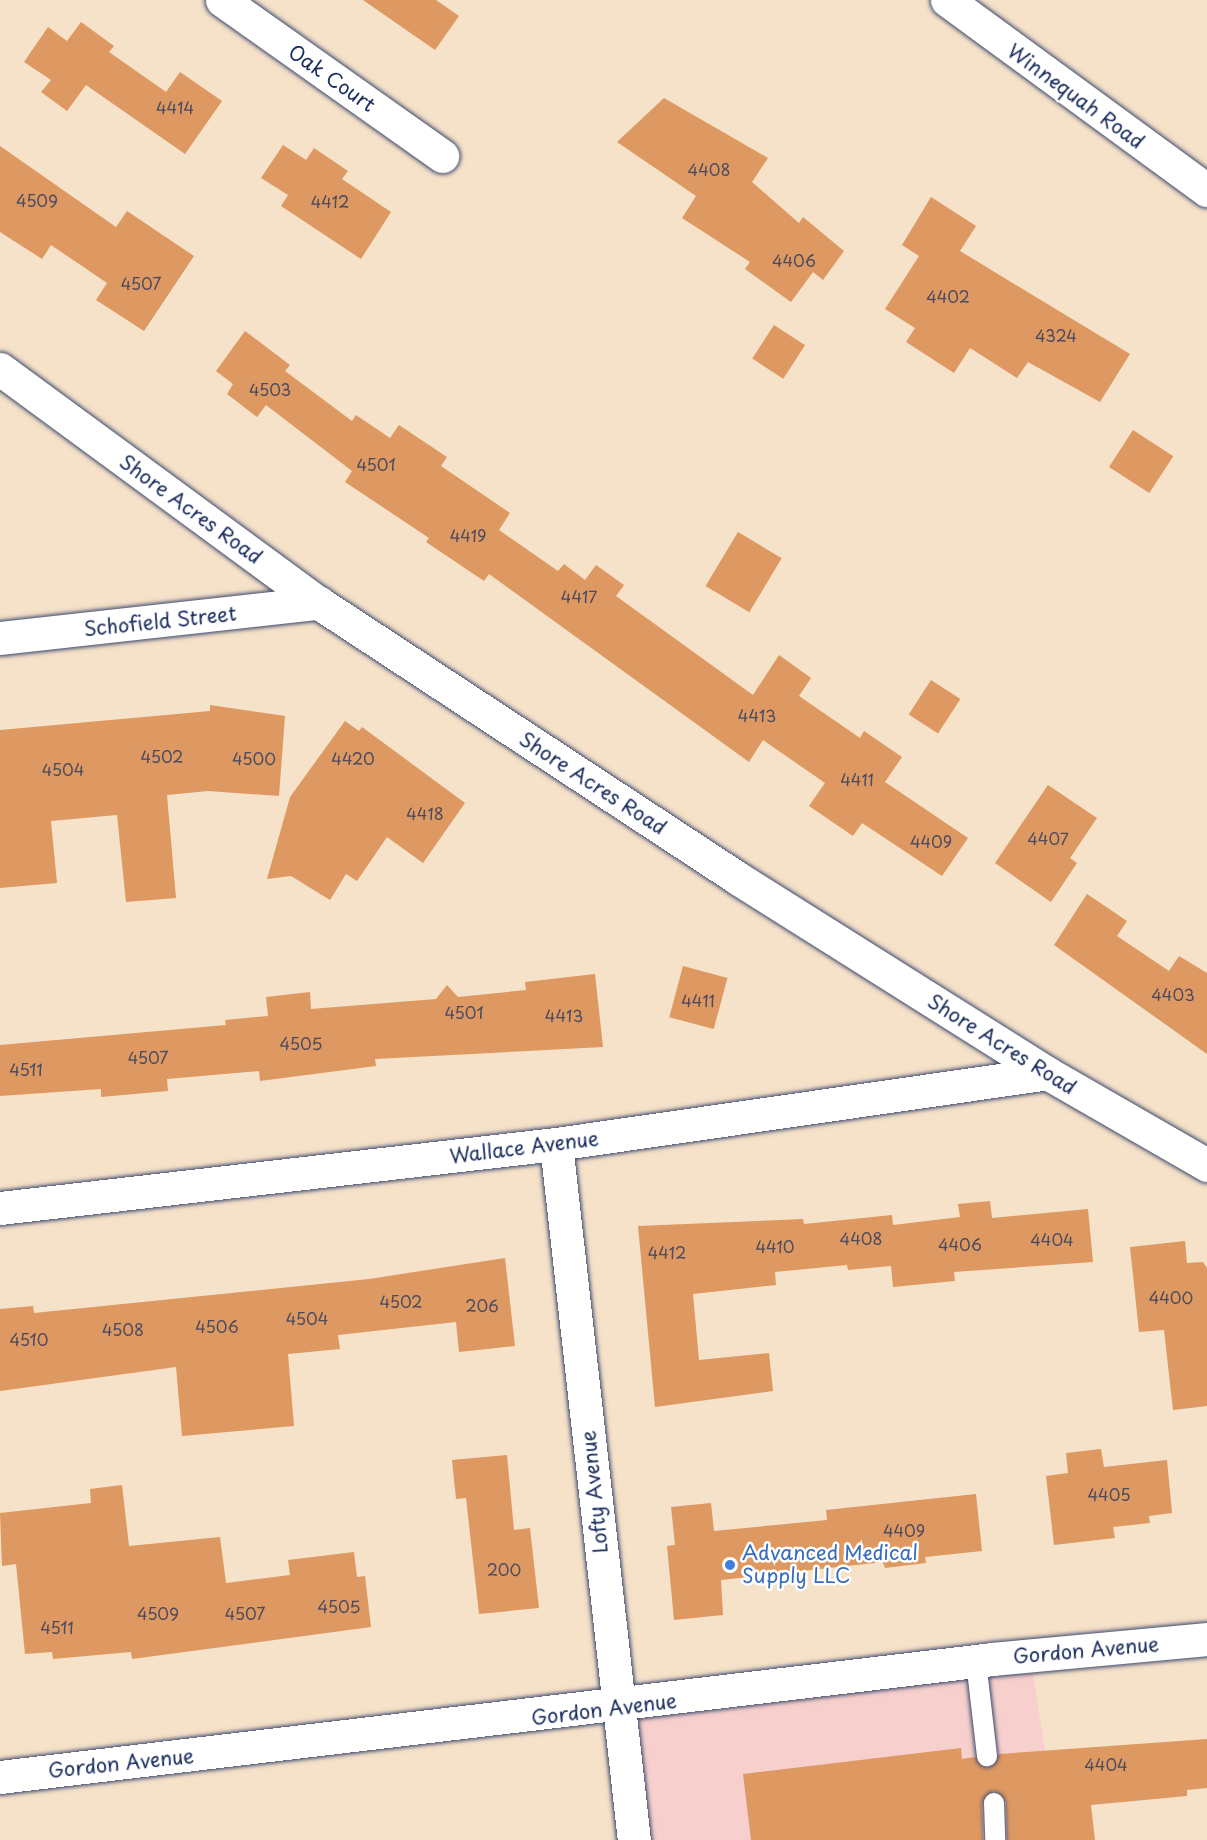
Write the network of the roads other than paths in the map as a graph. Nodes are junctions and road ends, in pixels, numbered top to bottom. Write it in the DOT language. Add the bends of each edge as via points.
graph roads {
  1 [pos="222,0"];
  2 [pos="947,0"];
  3 [pos="442,156"];
  4 [pos="1207,190"];
  5 [pos="0,369"];
  6 [pos="319,603"];
  7 [pos="0,638"];
  8 [pos="1047,1073"];
  9 [pos="556,1144"];
  10 [pos="1207,1165"];
  11 [pos="0,1208"];
  12 [pos="1207,1639"];
  13 [pos="976,1661"];
  14 [pos="618,1707"];
  15 [pos="987,1756"];
  16 [pos="0,1777"];
  17 [pos="994,1803"];
  18 [pos="634,1840"];
  19 [pos="995,1840"];
  1 -- 3 [label="street, Oak Court"];
  2 -- 4 [label="street, Winnequah Road"];
  5 -- 6 [label="street, Shore Acres Road"];
  6 -- 7 [label="street, Schofield Street"];
  6 -- 8 [label="street, Shore Acres Road"];
  8 -- 9 [label="street, Wallace Avenue"];
  8 -- 10 [label="street, Shore Acres Road"];
  9 -- 11 [label="street, Wallace Avenue"];
  9 -- 14 [label="street, Lofty Avenue"];
  12 -- 13 [label="street, Gordon Avenue"];
  13 -- 14 [label="street, Gordon Avenue"];
  13 -- 15 [label="lane"];
  14 -- 16 [label="street, Gordon Avenue"];
  14 -- 18 [label="street, Lofty Avenue"];
  17 -- 19 [label="lane"];
}
